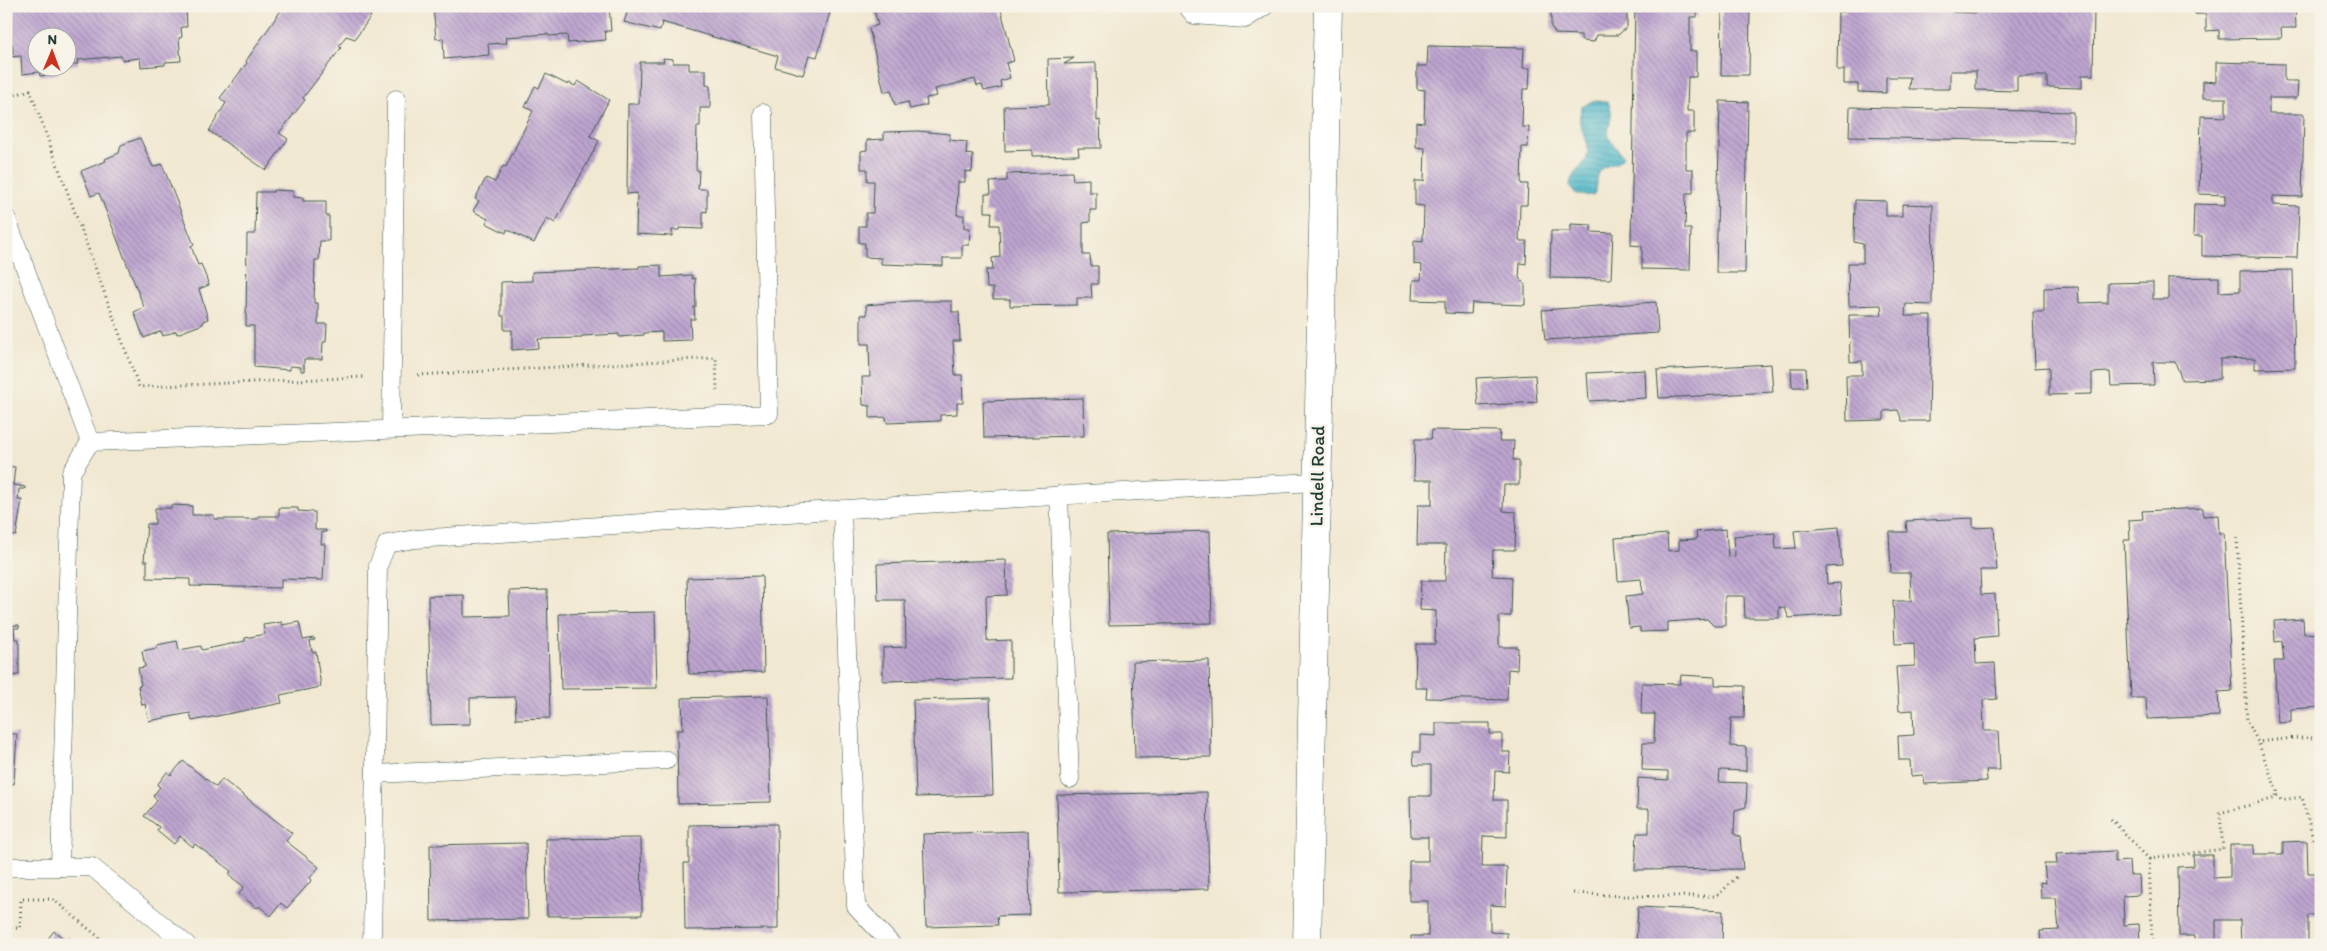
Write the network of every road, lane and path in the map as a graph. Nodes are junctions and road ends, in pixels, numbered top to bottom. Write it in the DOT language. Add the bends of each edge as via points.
graph roads {
  1 [pos="1187,6"];
  2 [pos="1264,6"];
  3 [pos="1328,6"];
  4 [pos="6,98"];
  5 [pos="396,99"];
  6 [pos="763,113"];
  7 [pos="6,218"];
  8 [pos="391,376"];
  9 [pos="718,416"];
  10 [pos="390,429"];
  11 [pos="90,442"];
  12 [pos="1317,482"];
  13 [pos="1059,495"];
  14 [pos="842,509"];
  15 [pos="2237,538"];
  16 [pos="2321,738"];
  17 [pos="2258,742"];
  18 [pos="667,760"];
  19 [pos="375,774"];
  20 [pos="1070,779"];
  21 [pos="2276,795"];
  22 [pos="2112,819"];
  23 [pos="2321,840"];
  24 [pos="2149,859"];
  25 [pos="6,867"];
  26 [pos="60,867"];
  27 [pos="1739,875"];
  28 [pos="1572,893"];
  29 [pos="6,928"];
  30 [pos="108,945"];
  31 [pos="187,945"];
  32 [pos="372,945"];
  33 [pos="892,945"];
  34 [pos="1307,945"];
  35 [pos="2156,945"];
  1 -- 2 [label="lane" via="1194,15 1245,19"];
  3 -- 12 [label="street, Lindell Road"];
  4 -- 8 [label="path" via="30,90 139,387"];
  5 -- 8 [label="lane"];
  6 -- 9 [label="lane" via="769,414"];
  7 -- 11 [label="lane"];
  8 -- 9 [label="path" via="716,358"];
  8 -- 10 [label="lane"];
  9 -- 10 [label="lane"];
  10 -- 11 [label="lane"];
  11 -- 26 [label="lane" via="71,473"];
  12 -- 13 [label="lane"];
  12 -- 34 [label="street, Lindell Road"];
  13 -- 14 [label="lane"];
  13 -- 20 [label="lane"];
  14 -- 19 [label="lane" via="414,538 387,544 378,566"];
  14 -- 33 [label="lane" via="856,906"];
  15 -- 17 [label="path" via="2247,720"];
  16 -- 17 [label="path"];
  17 -- 21 [label="path"];
  18 -- 19 [label="lane"];
  19 -- 32 [label="lane"];
  21 -- 23 [label="path" via="2281,800 2302,798 2313,839"];
  21 -- 24 [label="path" via="2276,798 2220,813 2222,849"];
  22 -- 24 [label="path"];
  24 -- 35 [label="path" via="2152,937"];
  25 -- 26 [label="lane"];
  26 -- 31 [label="lane" via="92,867"];
  27 -- 28 [label="path" via="1717,896"];
  29 -- 30 [label="path" via="20,928 21,899 53,899"];
}
